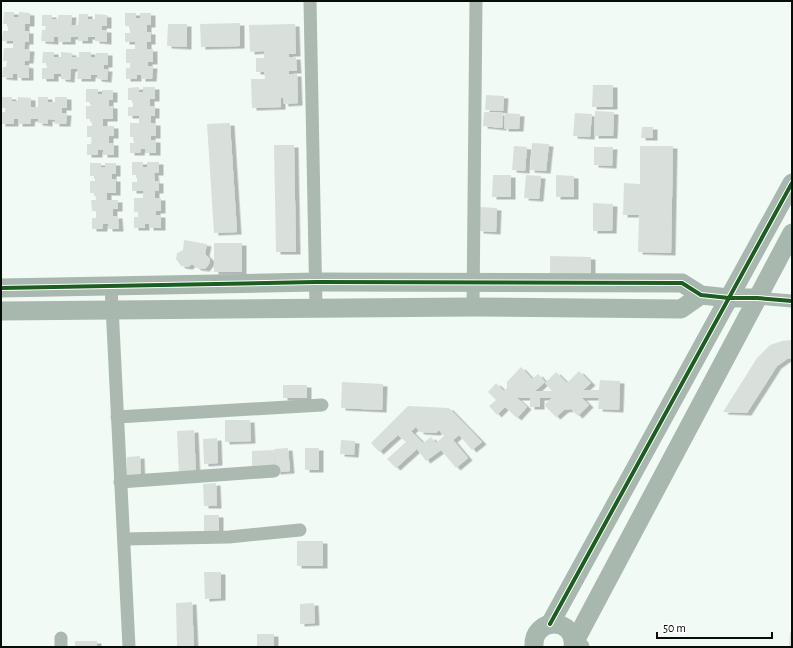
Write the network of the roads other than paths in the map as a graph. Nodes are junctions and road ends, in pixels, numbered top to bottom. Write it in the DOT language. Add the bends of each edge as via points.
graph roads {
  1 [pos="310,1"];
  2 [pos="476,1"];
  3 [pos="792,183"];
  4 [pos="792,233"];
  5 [pos="316,282"];
  6 [pos="473,283"];
  7 [pos="110,286"];
  8 [pos="1,288"];
  9 [pos="701,295"];
  10 [pos="729,298"];
  11 [pos="757,298"];
  12 [pos="792,302"];
  13 [pos="473,307"];
  14 [pos="316,308"];
  15 [pos="1,311"];
  16 [pos="111,311"];
  17 [pos="322,405"];
  18 [pos="117,416"];
  19 [pos="274,471"];
  20 [pos="120,482"];
  21 [pos="300,530"];
  22 [pos="124,539"];
  23 [pos="550,624"];
  24 [pos="576,646"];
  25 [pos="129,647"];
  26 [pos="534,647"];
  1 -- 5 [label="street"];
  2 -- 6 [label="street"];
  3 -- 10 [label="street"];
  4 -- 11 [label="street"];
  5 -- 6 [label="street"];
  5 -- 7 [label="street"];
  5 -- 14 [label="street"];
  6 -- 9 [label="street" via="682,283"];
  6 -- 13 [label="street"];
  7 -- 8 [label="street"];
  7 -- 16 [label="street"];
  9 -- 10 [label="street"];
  9 -- 13 [label="street" via="681,309"];
  10 -- 11 [label="street"];
  10 -- 23 [label="street"];
  11 -- 12 [label="street"];
  11 -- 24 [label="street"];
  13 -- 14 [label="street"];
  14 -- 16 [label="street"];
  15 -- 16 [label="street"];
  16 -- 18 [label="street"];
  17 -- 18 [label="street"];
  18 -- 20 [label="street"];
  19 -- 20 [label="street"];
  20 -- 22 [label="street"];
  21 -- 22 [label="street" via="229,537"];
  22 -- 25 [label="street"];
  23 -- 24 [label="street" via="564,626 569,630"];
  23 -- 26 [label="street" via="539,630"];
}
